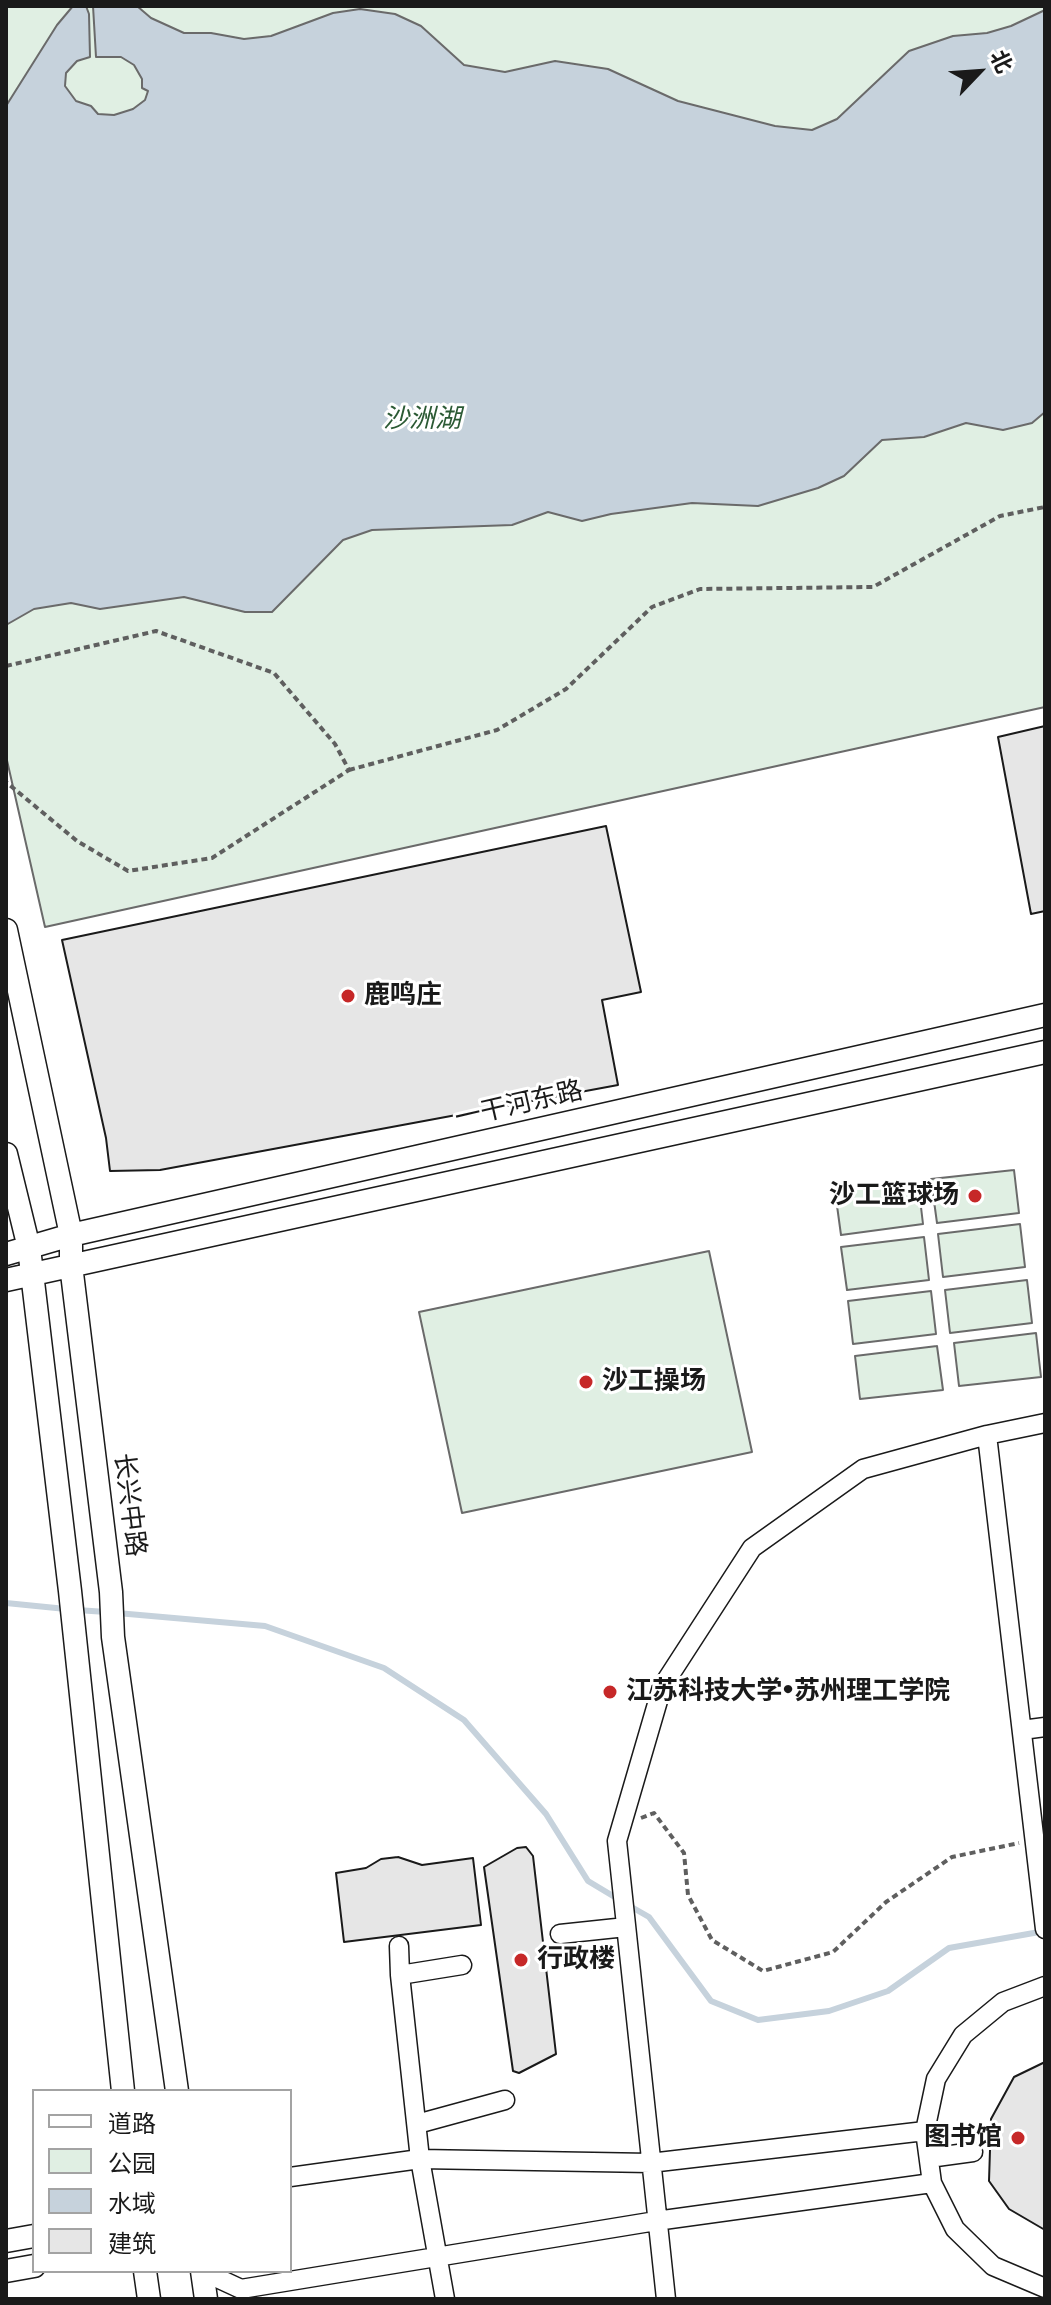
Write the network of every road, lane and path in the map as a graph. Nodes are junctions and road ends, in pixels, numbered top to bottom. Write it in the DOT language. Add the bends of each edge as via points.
graph roads {
  1 [pos="1045,507"];
  2 [pos="6,666"];
  3 [pos="349,770"];
  4 [pos="6,782"];
  5 [pos="6,930"];
  6 [pos="1045,1015"];
  7 [pos="1045,1052"];
  8 [pos="6,1154"];
  9 [pos="71,1235"];
  10 [pos="29,1248"];
  11 [pos="6,1254"];
  12 [pos="71,1265"];
  13 [pos="31,1273"];
  14 [pos="6,1280"];
  15 [pos="1045,1423"];
  16 [pos="987,1435"];
  17 [pos="1045,1727"];
  18 [pos="1022,1730"];
  19 [pos="621,1827"];
  20 [pos="1034,1839"];
  21 [pos="625,1922"];
  22 [pos="1044,1923"];
  23 [pos="560,1934"];
  24 [pos="399,1946"];
  25 [pos="462,1965"];
  26 [pos="400,1975"];
  27 [pos="1045,1986"];
  28 [pos="123,2089"];
  29 [pos="177,2089"];
  30 [pos="505,2100"];
  31 [pos="417,2124"];
  32 [pos="925,2131"];
  33 [pos="973,2152"];
  34 [pos="929,2158"];
  35 [pos="420,2159"];
  36 [pos="650,2163"];
  37 [pos="292,2177"];
  38 [pos="932,2183"];
  39 [pos="656,2221"];
  40 [pos="438,2256"];
  41 [pos="145,2273"];
  42 [pos="201,2273"];
  43 [pos="205,2273"];
  44 [pos="1045,2288"];
  45 [pos="149,2299"];
  46 [pos="206,2299"];
  47 [pos="445,2299"];
  48 [pos="666,2299"];
  1 -- 3 [label="path" via="1000,516 873,587 700,589 652,607 566,689 497,730"];
  2 -- 3 [label="path" via="156,631 274,673 335,744"];
  3 -- 4 [label="path" via="212,858 128,871 77,841"];
  5 -- 9 [label="street, 长兴中路"];
  6 -- 9 [label="street, 一干河东路"];
  7 -- 12 [label="street"];
  8 -- 10 [label="street"];
  9 -- 10 [label="street, 一干河东路"];
  9 -- 12 [label="street, 长兴中路"];
  10 -- 11 [label="street, 一干河东路"];
  10 -- 13 [label="street"];
  12 -- 13 [label="street"];
  12 -- 29 [label="street, 长兴中路" via="113,1637"];
  13 -- 14 [label="street"];
  13 -- 28 [label="street"];
  15 -- 16 [label="street"];
  16 -- 18 [label="street"];
  16 -- 19 [label="street" via="863,1469 752,1548 662,1687"];
  17 -- 18 [label="street"];
  18 -- 20 [label="street"];
  19 -- 20 [label="path" via="654,1813 684,1853 688,1895 712,1940 763,1971 833,1952 886,1902 952,1857"];
  19 -- 21 [label="street" via="617,1841"];
  20 -- 22 [label="street"];
  21 -- 23 [label="street"];
  21 -- 36 [label="street"];
  24 -- 26 [label="street"];
  25 -- 26 [label="street"];
  26 -- 31 [label="street"];
  27 -- 32 [label="street" via="1003,2002 963,2035 936,2079"];
  30 -- 31 [label="street"];
  31 -- 35 [label="street"];
  32 -- 34 [label="street"];
  32 -- 36 [label="street"];
  33 -- 34 [label="street"];
  34 -- 38 [label="street"];
  35 -- 36 [label="street"];
  35 -- 37 [label="street"];
  35 -- 40 [label="street"];
  36 -- 39 [label="street"];
  38 -- 39 [label="street"];
  38 -- 44 [label="street" via="955,2229 993,2266"];
  39 -- 40 [label="street"];
  39 -- 48 [label="street"];
  40 -- 43 [label="street" via="241,2289"];
  40 -- 47 [label="street"];
  41 -- 45 [label="street"];
  42 -- 46 [label="street"];
}
